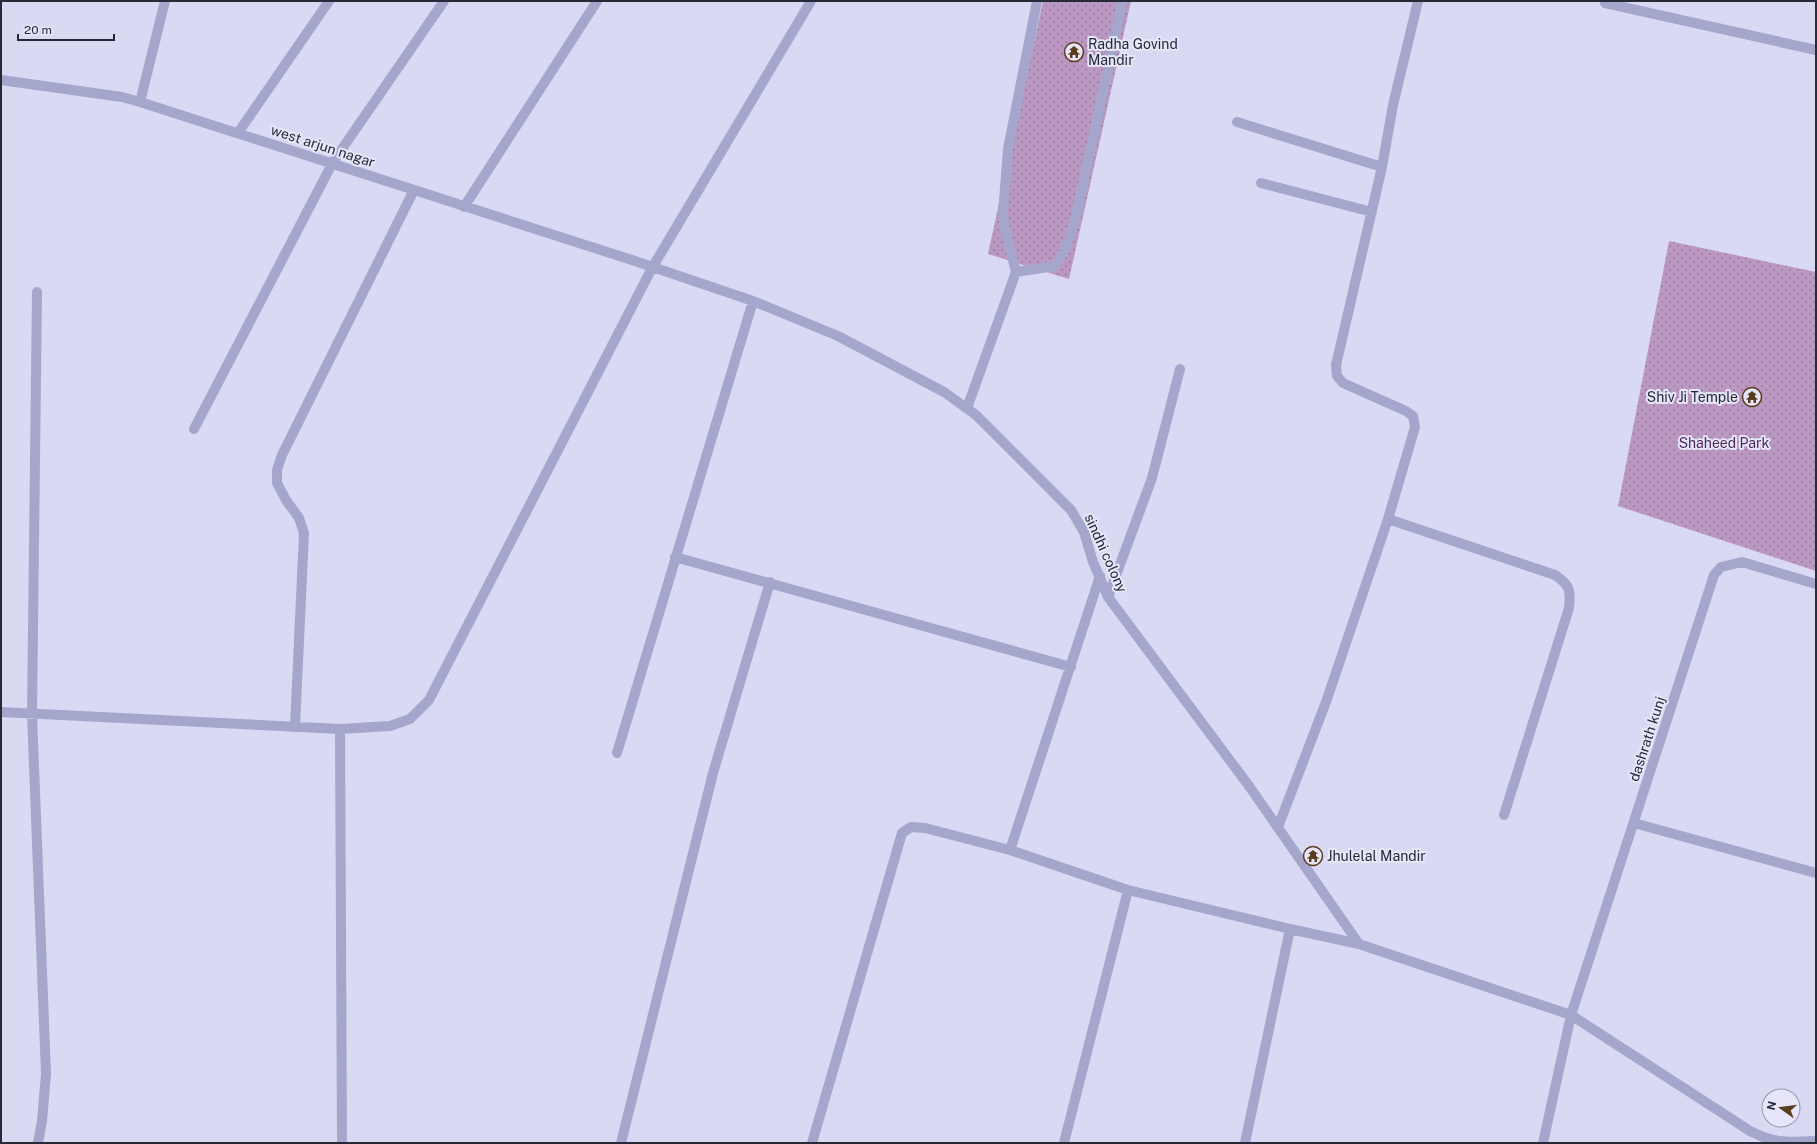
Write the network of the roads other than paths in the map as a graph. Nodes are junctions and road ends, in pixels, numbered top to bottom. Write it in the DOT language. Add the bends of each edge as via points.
graph roads {
  1 [pos="164,1"];
  2 [pos="329,1"];
  3 [pos="444,1"];
  4 [pos="597,1"];
  5 [pos="811,1"];
  6 [pos="1037,1"];
  7 [pos="1122,1"];
  8 [pos="1418,1"];
  9 [pos="1605,3"];
  10 [pos="1816,50"];
  11 [pos="1,80"];
  12 [pos="140,102"];
  13 [pos="1237,122"];
  14 [pos="238,133"];
  15 [pos="333,162"];
  16 [pos="1382,167"];
  17 [pos="1261,183"];
  18 [pos="414,190"];
  19 [pos="464,206"];
  20 [pos="1372,212"];
  21 [pos="652,268"];
  22 [pos="1016,272"];
  23 [pos="37,292"];
  24 [pos="752,301"];
  25 [pos="1180,369"];
  26 [pos="966,408"];
  27 [pos="194,429"];
  28 [pos="1388,519"];
  29 [pos="675,557"];
  30 [pos="1100,576"];
  31 [pos="770,582"];
  32 [pos="1816,584"];
  33 [pos="1108,597"];
  34 [pos="1071,667"];
  35 [pos="1,712"];
  36 [pos="32,714"];
  37 [pos="295,727"];
  38 [pos="340,729"];
  39 [pos="618,753"];
  40 [pos="1504,815"];
  41 [pos="1634,823"];
  42 [pos="1278,827"];
  43 [pos="1010,850"];
  44 [pos="1816,873"];
  45 [pos="1128,890"];
  46 [pos="1290,929"];
  47 [pos="1359,944"];
  48 [pos="1571,1015"];
  49 [pos="1816,1140"];
  50 [pos="38,1143"];
  51 [pos="342,1143"];
  52 [pos="621,1143"];
  53 [pos="812,1143"];
  54 [pos="1064,1143"];
  55 [pos="1245,1143"];
  56 [pos="1543,1143"];
  1 -- 12 [label="street"];
  2 -- 14 [label="street"];
  3 -- 15 [label="street"];
  4 -- 19 [label="street"];
  5 -- 21 [label="street"];
  6 -- 22 [label="street" via="1009,142 1006,170 1004,229"];
  7 -- 22 [label="street" via="1070,234 1054,266"];
  8 -- 16 [label="street" via="1393,105"];
  9 -- 10 [label="street"];
  11 -- 12 [label="street, west arjun nagar" via="122,97"];
  12 -- 14 [label="street, west arjun nagar"];
  13 -- 16 [label="street"];
  14 -- 15 [label="street, west arjun nagar"];
  15 -- 18 [label="street, west arjun nagar"];
  15 -- 27 [label="street"];
  16 -- 20 [label="street"];
  17 -- 20 [label="street"];
  18 -- 19 [label="street, west arjun nagar"];
  18 -- 37 [label="street" via="282,455 277,470 277,483 304,533"];
  19 -- 21 [label="street, west arjun nagar"];
  20 -- 28 [label="street" via="1336,365 1337,376 1343,383 1413,416 1415,427"];
  21 -- 24 [label="street, west arjun nagar"];
  21 -- 38 [label="street" via="429,700 410,719 390,726"];
  22 -- 26 [label="street"];
  23 -- 36 [label="street"];
  24 -- 26 [label="street, sindhi colony" via="838,336 944,392"];
  24 -- 29 [label="street"];
  25 -- 33 [label="street" via="1152,478"];
  26 -- 30 [label="street, sindhi colony" via="976,414 1071,510 1084,532 1092,562"];
  28 -- 40 [label="street" via="1555,575 1564,581 1570,592 1569,608"];
  28 -- 42 [label="street" via="1326,702"];
  29 -- 31 [label="street"];
  29 -- 39 [label="street"];
  30 -- 33 [label="street, sindhi colony"];
  30 -- 34 [label="street"];
  31 -- 34 [label="street"];
  31 -- 52 [label="street" via="713,773"];
  32 -- 41 [label="street, dashrath kunj" via="1742,562 1721,567 1714,575"];
  33 -- 42 [label="street, sindhi colony"];
  34 -- 43 [label="street"];
  35 -- 36 [label="street"];
  36 -- 37 [label="street"];
  36 -- 50 [label="street" via="46,1074"];
  37 -- 38 [label="street"];
  38 -- 51 [label="street"];
  41 -- 44 [label="street"];
  41 -- 48 [label="street, dashrath kunj"];
  42 -- 47 [label="street, sindhi colony"];
  43 -- 45 [label="street"];
  43 -- 53 [label="street" via="925,828 911,827 902,833"];
  45 -- 46 [label="street"];
  45 -- 54 [label="street"];
  46 -- 47 [label="street"];
  46 -- 55 [label="street"];
  47 -- 48 [label="street"];
  48 -- 49 [label="street" via="1750,1131 1766,1139 1786,1142"];
  48 -- 56 [label="street, dashrath kunj"];
}
